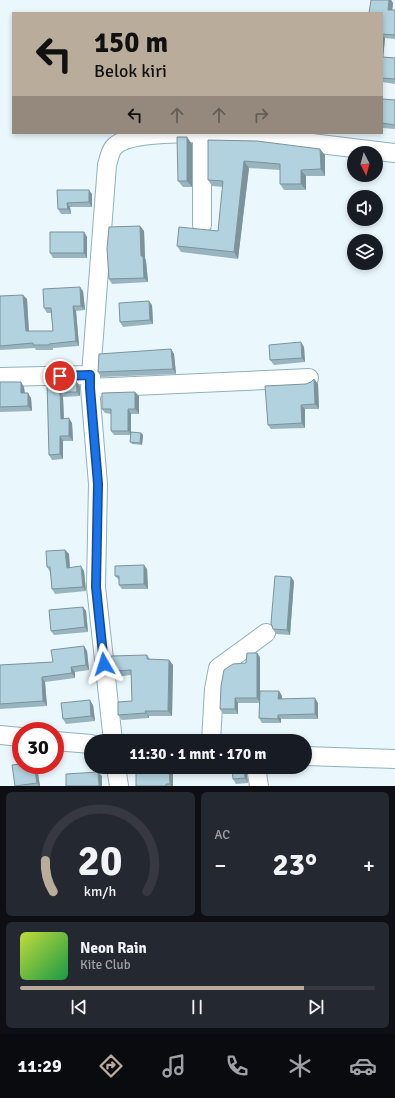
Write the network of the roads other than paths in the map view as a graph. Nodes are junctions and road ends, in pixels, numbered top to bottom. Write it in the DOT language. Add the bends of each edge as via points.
graph roads {
  1 [pos="156,134"];
  2 [pos="201,134"];
  3 [pos="216,134"];
  4 [pos="395,153"];
  5 [pos="202,225"];
  6 [pos="0,377"];
  7 [pos="309,378"];
  8 [pos="90,382"];
  9 [pos="266,633"];
  10 [pos="112,734"];
  11 [pos="211,734"];
  12 [pos="0,735"];
  13 [pos="12,736"];
  14 [pos="64,742"];
  15 [pos="84,743"];
  16 [pos="312,756"];
  17 [pos="395,759"];
  18 [pos="117,774"];
  19 [pos="257,774"];
  20 [pos="119,786"];
  21 [pos="259,786"];
  1 -- 8 [label="street" via="117,144 107,165"];
  2 -- 5 [label="street"];
  3 -- 4 [label="street"];
  6 -- 8 [label="street"];
  7 -- 8 [label="street"];
  8 -- 10 [label="street" via="98,484 96,587"];
  9 -- 11 [label="street" via="218,668"];
  12 -- 13 [label="street"];
  14 -- 15 [label="street"];
  16 -- 17 [label="street"];
  18 -- 20 [label="street"];
  19 -- 21 [label="street"];
}
